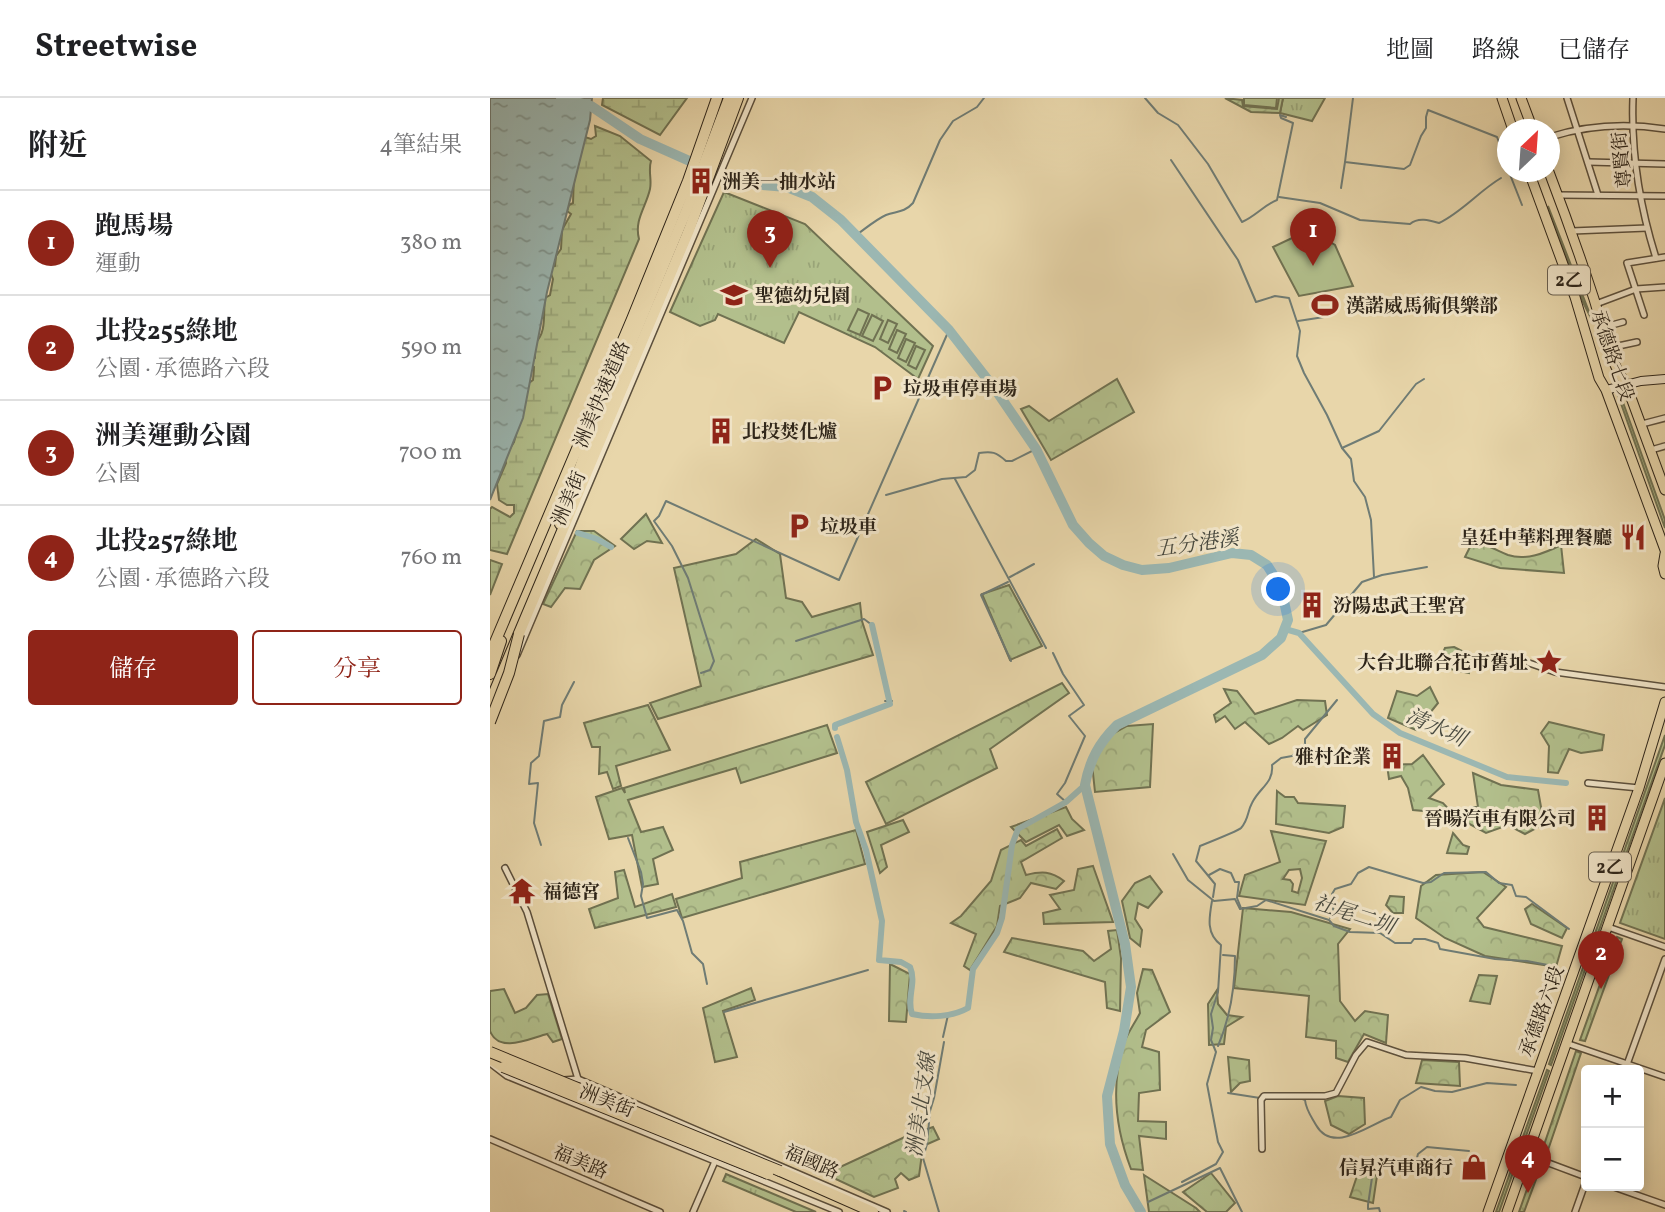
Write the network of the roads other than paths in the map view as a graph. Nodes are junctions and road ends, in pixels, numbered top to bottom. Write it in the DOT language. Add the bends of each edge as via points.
graph roads {
  1 [pos="718,98"];
  2 [pos="729,98"];
  3 [pos="738,98"];
  4 [pos="752,98"];
  5 [pos="1502,98"];
  6 [pos="1521,98"];
  7 [pos="1567,98"];
  8 [pos="1633,98"];
  9 [pos="1509,119"];
  10 [pos="1529,119"];
  11 [pos="1633,124"];
  12 [pos="1577,128"];
  13 [pos="1665,129"];
  14 [pos="1560,133"];
  15 [pos="1588,162"];
  16 [pos="1637,164"];
  17 [pos="1665,164"];
  18 [pos="1533,182"];
  19 [pos="1553,182"];
  20 [pos="1558,195"];
  21 [pos="1598,195"];
  22 [pos="1641,195"];
  23 [pos="1665,196"];
  24 [pos="1647,228"];
  25 [pos="1572,231"];
  26 [pos="1665,257"];
  27 [pos="1656,258"];
  28 [pos="1665,288"];
  29 [pos="1636,289"];
  30 [pos="1595,304"];
  31 [pos="1644,315"];
  32 [pos="1623,322"];
  33 [pos="1601,328"];
  34 [pos="1637,342"];
  35 [pos="1609,348"];
  36 [pos="1665,379"];
  37 [pos="1626,384"];
  38 [pos="1606,390"];
  39 [pos="1665,418"];
  40 [pos="1642,424"];
  41 [pos="1665,446"];
  42 [pos="1651,450"];
  43 [pos="584,456"];
  44 [pos="1665,490"];
  45 [pos="545,528"];
  46 [pos="1665,552"];
  47 [pos="551,558"];
  48 [pos="1665,574"];
  49 [pos="505,623"];
  50 [pos="519,634"];
  51 [pos="490,654"];
  52 [pos="1529,663"];
  53 [pos="490,674"];
  54 [pos="1665,687"];
  55 [pos="490,702"];
  56 [pos="1665,702"];
  57 [pos="490,715"];
  58 [pos="490,722"];
  59 [pos="1665,763"];
  60 [pos="1588,783"];
  61 [pos="1639,788"];
  62 [pos="505,868"];
  63 [pos="1608,927"];
  64 [pos="1665,947"];
  65 [pos="1665,959"];
  66 [pos="1566,1043"];
  67 [pos="490,1054"];
  68 [pos="1621,1065"];
  69 [pos="1627,1065"];
  70 [pos="1538,1071"];
  71 [pos="1644,1072"];
  72 [pos="1665,1077"];
  73 [pos="578,1079"];
  74 [pos="490,1139"];
  75 [pos="724,1140"];
  76 [pos="1262,1149"];
  77 [pos="1511,1149"];
  78 [pos="1527,1155"];
  79 [pos="715,1161"];
  80 [pos="778,1175"];
  81 [pos="1581,1177"];
  82 [pos="1582,1191"];
  83 [pos="1625,1191"];
  84 [pos="1665,1205"];
  85 [pos="660,1212"];
  86 [pos="693,1212"];
  87 [pos="839,1212"];
  88 [pos="860,1212"];
  89 [pos="873,1212"];
  90 [pos="887,1212"];
  91 [pos="1488,1212"];
  92 [pos="1507,1212"];
  93 [pos="1575,1212"];
  1 -- 45 [label="highway, 洲美快速道路"];
  2 -- 43 [label="highway"];
  3 -- 47 [label="highway, 洲美快速道路" via="690,230"];
  4 -- 57 [label="street, 洲美街"];
  5 -- 9 [label="main road"];
  6 -- 10 [label="main road"];
  7 -- 12 [label="street"];
  8 -- 11 [label="street, 尊賢街"];
  11 -- 12 [label="street"];
  11 -- 13 [label="street"];
  11 -- 16 [label="street, 尊賢街"];
  12 -- 14 [label="street"];
  12 -- 15 [label="street"];
  15 -- 16 [label="street"];
  15 -- 21 [label="street"];
  16 -- 17 [label="street"];
  16 -- 22 [label="street, 尊賢街"];
  18 -- 38 [label="main road, 承德路七段 / 2乙"];
  19 -- 20 [label="main road, 承德路七段 / 2乙"];
  20 -- 21 [label="street"];
  20 -- 25 [label="main road, 承德路七段 / 2乙"];
  21 -- 22 [label="street"];
  22 -- 23 [label="street"];
  22 -- 24 [label="street, 尊賢街"];
  24 -- 25 [label="street"];
  24 -- 27 [label="street, 尊賢街"];
  25 -- 30 [label="main road, 承德路七段 / 2乙"];
  26 -- 27 [label="street"];
  27 -- 29 [label="street" via="1627,264"];
  28 -- 29 [label="street"];
  29 -- 30 [label="street"];
  29 -- 31 [label="street"];
  30 -- 33 [label="main road, 承德路七段 / 2乙"];
  32 -- 33 [label="street"];
  33 -- 35 [label="main road, 承德路七段 / 2乙"];
  34 -- 35 [label="street"];
  35 -- 37 [label="main road, 承德路七段 / 2乙"];
  36 -- 37 [label="street"];
  37 -- 38 [label="street"];
  37 -- 40 [label="main road, 承德路七段 / 2乙"];
  38 -- 46 [label="main road, 承德路七段 / 2乙"];
  39 -- 40 [label="street"];
  40 -- 42 [label="main road, 承德路七段 / 2乙"];
  41 -- 42 [label="street"];
  42 -- 44 [label="main road, 承德路七段 / 2乙"];
  43 -- 45 [label="highway"];
  43 -- 47 [label="highway"];
  45 -- 49 [label="highway, 洲美快速道路"];
  46 -- 48 [label="main road, 2乙"];
  47 -- 50 [label="highway, 洲美快速道路"];
  49 -- 51 [label="highway, 洲美快速道路"];
  49 -- 53 [label="highway"];
  50 -- 55 [label="highway, 洲美快速道路, bridge"];
  50 -- 58 [label="highway, bridge"];
  52 -- 54 [label="street" via="1555,672"];
  56 -- 61 [label="main road, 承德路六段 / 2乙"];
  59 -- 63 [label="main road, 承德路六段 / 2乙"];
  60 -- 61 [label="street"];
  61 -- 70 [label="main road, 承德路六段 / 2乙"];
  62 -- 73 [label="street, 洲美街" via="527,912"];
  63 -- 64 [label="street"];
  63 -- 66 [label="main road, 承德路六段 / 2乙"];
  65 -- 69 [label="street"];
  66 -- 68 [label="street"];
  66 -- 78 [label="main road, 承德路六段 / 2乙"];
  67 -- 73 [label="street, 洲美街" via="549,1079"];
  67 -- 79 [label="street, 洲美街" via="507,1076"];
  67 -- 80 [label="highway, bridge"];
  70 -- 76 [label="street" via="1465,1058 1406,1055 1367,1042 1336,1093 1264,1096"];
  70 -- 77 [label="main road, 承德路六段 / 2乙"];
  71 -- 72 [label="street"];
  73 -- 75 [label="street, 洲美街"];
  74 -- 85 [label="street, 福美路"];
  75 -- 79 [label="street"];
  75 -- 90 [label="street, 福國路"];
  77 -- 78 [label="street"];
  77 -- 91 [label="main road, 承德路六段 / 2乙"];
  78 -- 81 [label="street"];
  78 -- 92 [label="main road, 承德路六段 / 2乙"];
  79 -- 86 [label="street"];
  79 -- 87 [label="street, 福國路"];
  80 -- 88 [label="highway"];
  80 -- 89 [label="highway"];
  82 -- 93 [label="street"];
  83 -- 84 [label="street"];
}
